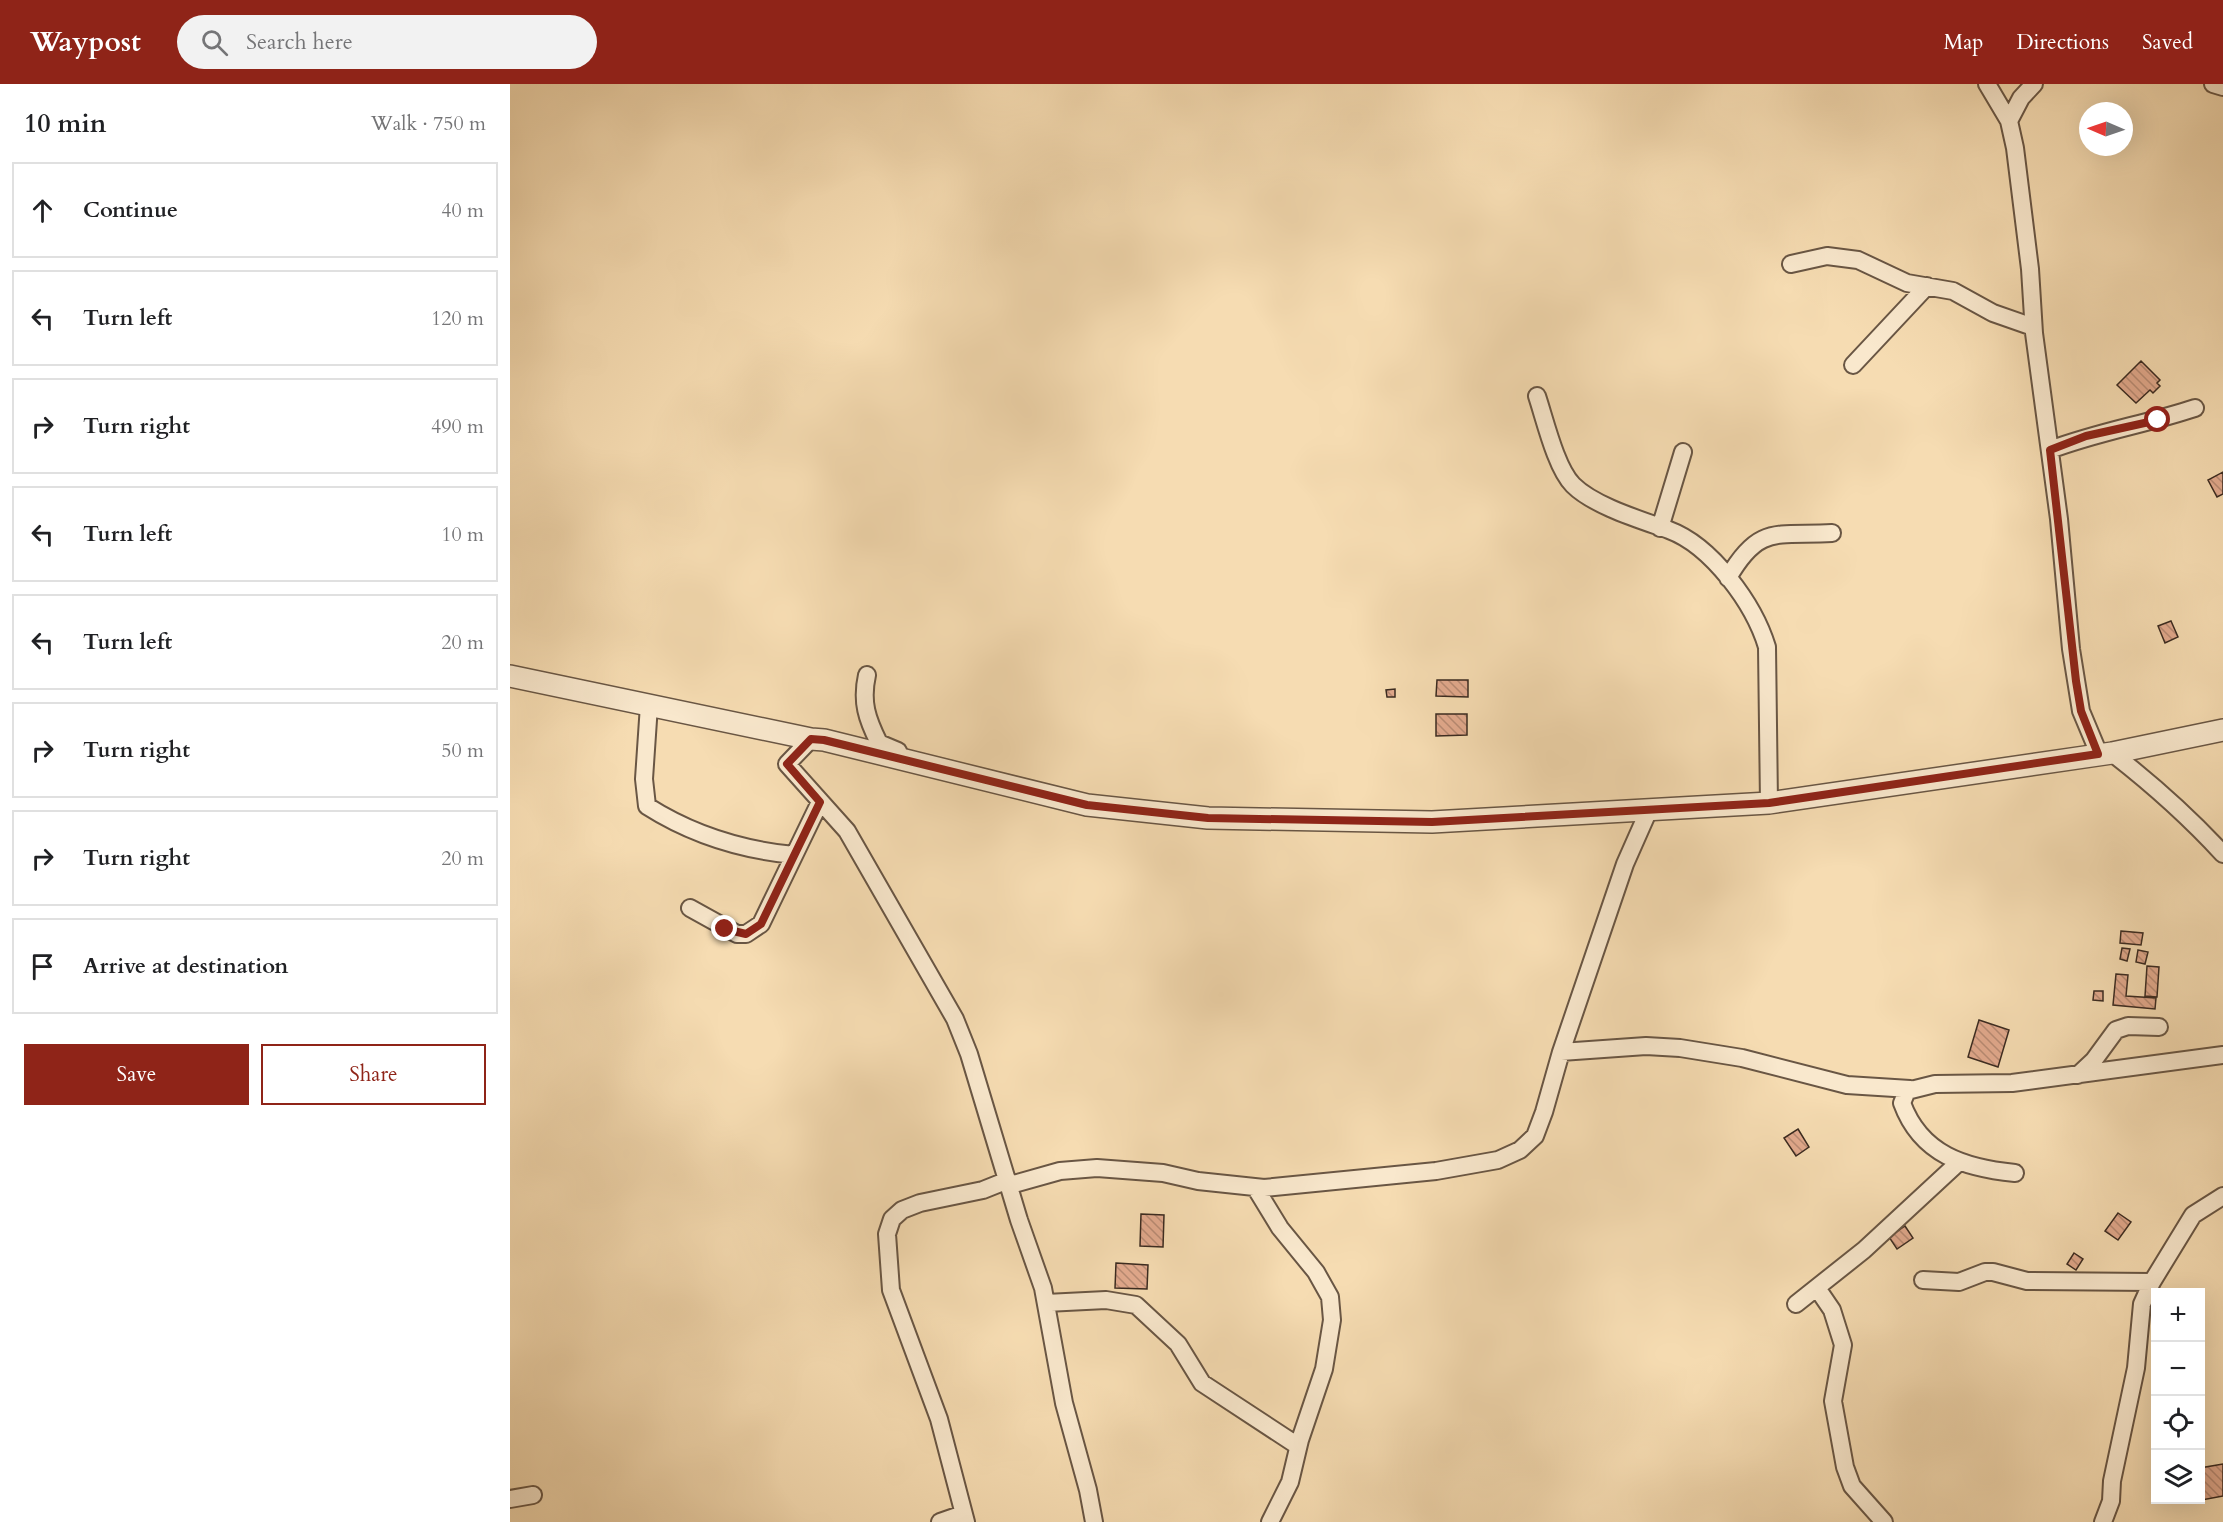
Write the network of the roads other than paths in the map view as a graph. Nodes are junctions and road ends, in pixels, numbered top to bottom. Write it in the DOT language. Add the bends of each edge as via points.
graph roads {
  1 [pos="1987,84"];
  2 [pos="2034,84"];
  3 [pos="2213,84"];
  4 [pos="2223,87"];
  5 [pos="2009,122"];
  6 [pos="1791,264"];
  7 [pos="1927,286"];
  8 [pos="2033,327"];
  9 [pos="1854,365"];
  10 [pos="1537,396"];
  11 [pos="2195,408"];
  12 [pos="2050,450"];
  13 [pos="1683,452"];
  14 [pos="1660,528"];
  15 [pos="1832,533"];
  16 [pos="1728,578"];
  17 [pos="867,675"];
  18 [pos="510,676"];
  19 [pos="649,705"];
  20 [pos="2223,730"];
  21 [pos="811,739"];
  22 [pos="2105,754"];
  23 [pos="928,765"];
  24 [pos="820,802"];
  25 [pos="1769,803"];
  26 [pos="1648,812"];
  27 [pos="2223,854"];
  28 [pos="794,855"];
  29 [pos="690,908"];
  30 [pos="2159,1027"];
  31 [pos="1561,1052"];
  32 [pos="2223,1055"];
  33 [pos="2078,1075"];
  34 [pos="1910,1089"];
  35 [pos="1958,1163"];
  36 [pos="2015,1173"];
  37 [pos="1009,1182"];
  38 [pos="1255,1187"];
  39 [pos="2223,1196"];
  40 [pos="1923,1280"];
  41 [pos="2152,1282"];
  42 [pos="1817,1288"];
  43 [pos="1046,1303"];
  44 [pos="1796,1304"];
  45 [pos="1298,1446"];
  46 [pos="533,1495"];
  47 [pos="510,1499"];
  48 [pos="964,1518"];
  49 [pos="940,1522"];
  50 [pos="1094,1522"];
  51 [pos="1270,1522"];
  52 [pos="1884,1522"];
  53 [pos="2103,1522"];
  1 -- 5 [label="street"];
  2 -- 5 [label="street" via="2021,98"];
  3 -- 4 [label="street"];
  5 -- 8 [label="street" via="2022,195"];
  6 -- 7 [label="street" via="1843,256 1906,283"];
  7 -- 8 [label="street" via="1953,291 1993,313"];
  7 -- 9 [label="street"];
  8 -- 12 [label="street"];
  10 -- 14 [label="street" via="1572,485"];
  11 -- 12 [label="street" via="2086,436"];
  12 -- 22 [label="street" via="2081,711"];
  13 -- 14 [label="street"];
  14 -- 16 [label="street" via="1699,549"];
  15 -- 16 [label="street" via="1771,535 1759,539 1741,555"];
  16 -- 25 [label="street" via="1760,624 1767,646"];
  17 -- 23 [label="street" via="862,694 864,710 879,743"];
  18 -- 19 [label="street"];
  19 -- 21 [label="street"];
  19 -- 28 [label="street" via="644,779 647,806 707,836 741,847"];
  20 -- 22 [label="street"];
  21 -- 23 [label="street"];
  21 -- 24 [label="street" via="787,764"];
  22 -- 25 [label="street"];
  22 -- 27 [label="street" via="2152,784"];
  23 -- 26 [label="street" via="1087,805 1208,818 1432,822"];
  24 -- 28 [label="street"];
  24 -- 37 [label="street" via="847,831 955,1019 986,1103"];
  25 -- 26 [label="street"];
  26 -- 31 [label="street" via="1625,864"];
  28 -- 29 [label="street" via="761,924 746,934 725,929"];
  30 -- 33 [label="street" via="2128,1026 2116,1030"];
  31 -- 34 [label="street" via="1646,1046 1680,1048 1742,1058 1846,1085"];
  31 -- 38 [label="street" via="1535,1136 1520,1150 1498,1160 1436,1171"];
  32 -- 33 [label="street"];
  33 -- 34 [label="street"];
  34 -- 35 [label="street" via="1902,1103 1915,1130"];
  35 -- 36 [label="street"];
  35 -- 42 [label="street"];
  37 -- 38 [label="street" via="1097,1168"];
  37 -- 43 [label="street"];
  37 -- 48 [label="street" via="902,1210 892,1219 887,1234 891,1290 939,1419"];
  38 -- 45 [label="street" via="1330,1297 1332,1320 1324,1369"];
  39 -- 41 [label="street" via="2193,1215"];
  40 -- 41 [label="street" via="1959,1282 1993,1272 2033,1281"];
  41 -- 53 [label="street" via="2142,1304 2136,1368 2111,1502"];
  42 -- 44 [label="street"];
  42 -- 52 [label="street" via="1832,1310 1843,1345 1833,1401 1845,1467 1852,1486"];
  43 -- 45 [label="street" via="1106,1300 1136,1305 1178,1344 1202,1383"];
  43 -- 50 [label="street" via="1064,1402"];
  45 -- 51 [label="street" via="1290,1482"];
  46 -- 47 [label="street"];
  48 -- 49 [label="street"];
}
